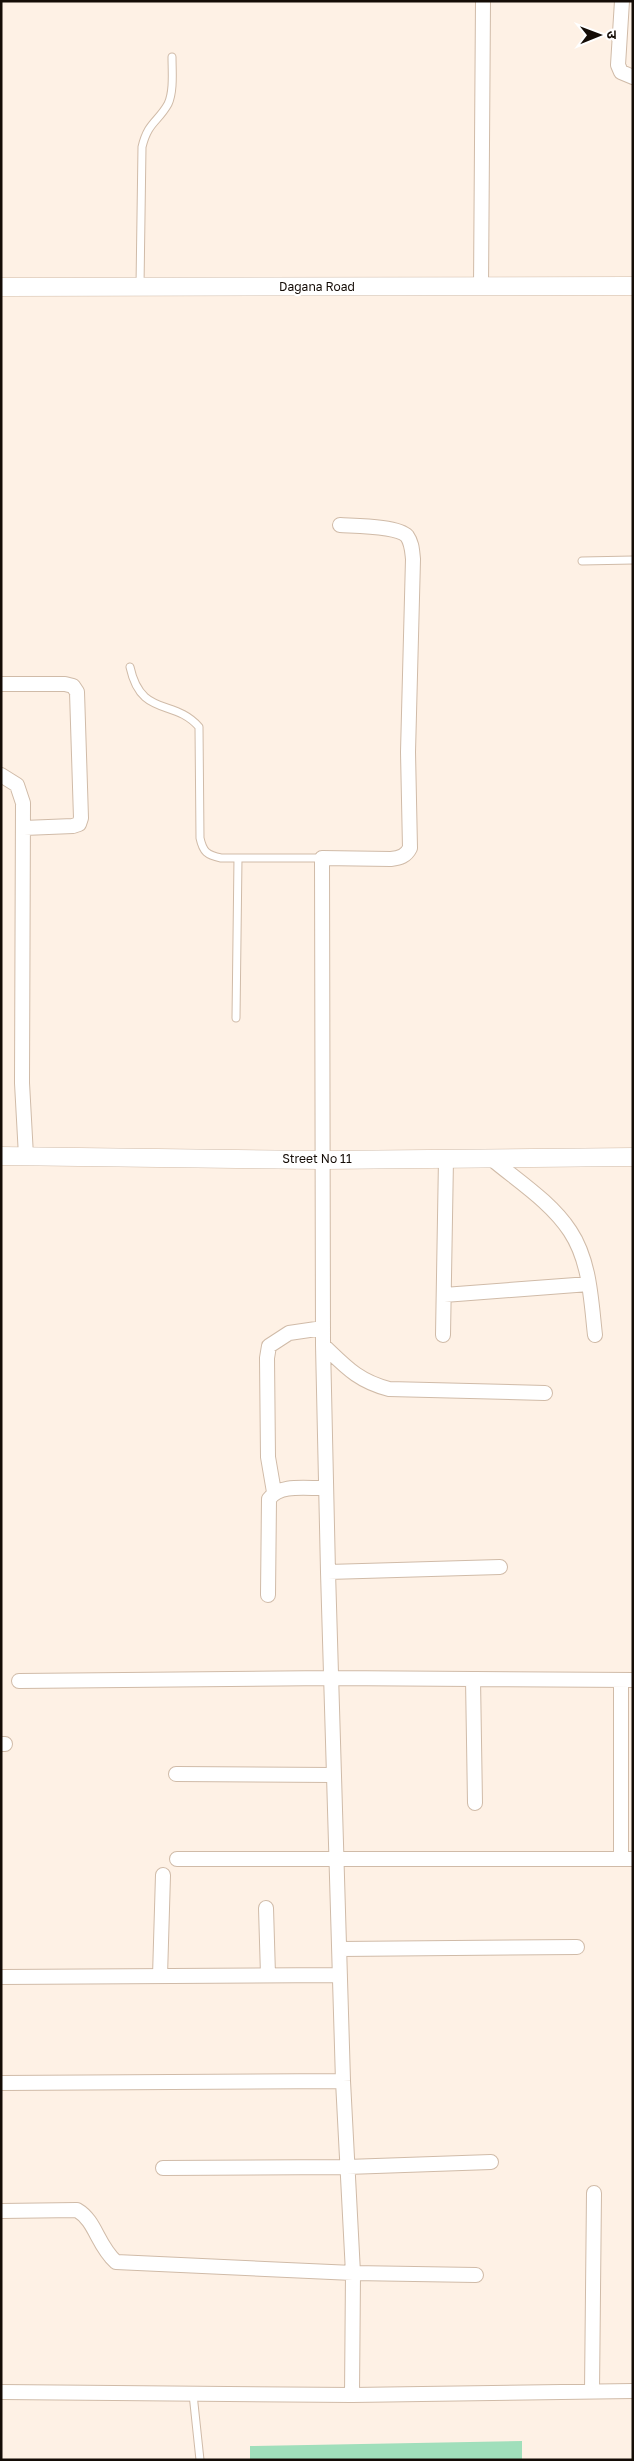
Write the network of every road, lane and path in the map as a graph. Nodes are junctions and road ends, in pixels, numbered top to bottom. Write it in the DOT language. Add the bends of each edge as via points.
graph roads {
  1 [pos="483,1"];
  2 [pos="622,1"];
  3 [pos="172,57"];
  4 [pos="633,77"];
  5 [pos="140,286"];
  6 [pos="633,286"];
  7 [pos="1,287"];
  8 [pos="481,287"];
  9 [pos="340,525"];
  10 [pos="633,560"];
  11 [pos="582,561"];
  12 [pos="130,667"];
  13 [pos="1,684"];
  14 [pos="1,775"];
  15 [pos="24,828"];
  16 [pos="238,858"];
  17 [pos="322,858"];
  18 [pos="236,1018"];
  19 [pos="1,1156"];
  20 [pos="26,1156"];
  21 [pos="633,1157"];
  22 [pos="446,1159"];
  23 [pos="322,1160"];
  24 [pos="493,1160"];
  25 [pos="589,1284"];
  26 [pos="444,1295"];
  27 [pos="323,1328"];
  28 [pos="443,1335"];
  29 [pos="595,1335"];
  30 [pos="323,1345"];
  31 [pos="544,1393"];
  32 [pos="326,1488"];
  33 [pos="274,1492"];
  34 [pos="500,1567"];
  35 [pos="328,1572"];
  36 [pos="268,1595"];
  37 [pos="331,1678"];
  38 [pos="473,1679"];
  39 [pos="627,1680"];
  40 [pos="19,1682"];
  41 [pos="176,1774"];
  42 [pos="332,1775"];
  43 [pos="476,1803"];
  44 [pos="177,1859"];
  45 [pos="338,1859"];
  46 [pos="627,1859"];
  47 [pos="163,1874"];
  48 [pos="266,1908"];
  49 [pos="578,1947"];
  50 [pos="340,1949"];
  51 [pos="268,1975"];
  52 [pos="340,1975"];
  53 [pos="160,1976"];
  54 [pos="1,1977"];
  55 [pos="343,2081"];
  56 [pos="1,2083"];
  57 [pos="491,2162"];
  58 [pos="347,2167"];
  59 [pos="163,2168"];
  60 [pos="594,2193"];
  61 [pos="1,2211"];
  62 [pos="353,2274"];
  63 [pos="476,2275"];
  64 [pos="592,2391"];
  65 [pos="633,2391"];
  66 [pos="1,2392"];
  67 [pos="193,2394"];
  68 [pos="352,2395"];
  69 [pos="200,2460"];
  1 -- 8 [label="street"];
  2 -- 4 [label="street" via="618,65 621,72"];
  3 -- 5 [label="lane" via="168,103 145,134 142,147"];
  5 -- 7 [label="street, Dagana Road"];
  5 -- 8 [label="street, Dagana Road"];
  6 -- 8 [label="street, Dagana Road"];
  9 -- 17 [label="street" via="396,530 405,534 412,545 408,752 411,837 410,848 401,858"];
  10 -- 11 [label="lane"];
  12 -- 16 [label="lane" via="140,694 154,704 192,719 199,727 202,849 208,856"];
  13 -- 15 [label="street" via="65,684 73,686 77,692 79,824"];
  14 -- 15 [label="street" via="17,785 23,804"];
  15 -- 20 [label="street" via="21,995"];
  16 -- 17 [label="lane"];
  16 -- 18 [label="lane"];
  17 -- 23 [label="street"];
  19 -- 20 [label="street, Street No 11"];
  20 -- 23 [label="street, Street No 11"];
  21 -- 24 [label="street, Street No 11"];
  22 -- 23 [label="street, Street No 11"];
  22 -- 24 [label="street, Street No 11"];
  22 -- 26 [label="street"];
  23 -- 27 [label="street"];
  24 -- 25 [label="street" via="554,1212 570,1231 582,1256"];
  25 -- 26 [label="street"];
  25 -- 29 [label="street"];
  26 -- 28 [label="street"];
  27 -- 30 [label="street"];
  27 -- 33 [label="street" via="289,1333 269,1346 268,1457"];
  30 -- 31 [label="street" via="370,1384 390,1389"];
  30 -- 32 [label="street"];
  32 -- 33 [label="street"];
  32 -- 35 [label="street"];
  33 -- 36 [label="street" via="269,1498 268,1508"];
  34 -- 35 [label="street"];
  35 -- 37 [label="street"];
  37 -- 38 [label="street"];
  37 -- 40 [label="street"];
  37 -- 42 [label="street"];
  38 -- 39 [label="street"];
  38 -- 43 [label="street"];
  39 -- 46 [label="street"];
  41 -- 42 [label="street"];
  42 -- 45 [label="street"];
  44 -- 45 [label="street"];
  45 -- 46 [label="street"];
  45 -- 50 [label="street"];
  47 -- 53 [label="street"];
  48 -- 51 [label="street"];
  49 -- 50 [label="street"];
  50 -- 52 [label="street"];
  51 -- 52 [label="street"];
  51 -- 53 [label="street"];
  52 -- 55 [label="street"];
  53 -- 54 [label="street"];
  55 -- 56 [label="street"];
  55 -- 58 [label="street"];
  57 -- 58 [label="street"];
  58 -- 59 [label="street"];
  58 -- 62 [label="street"];
  60 -- 64 [label="street"];
  61 -- 62 [label="street" via="76,2210 86,2215 100,2243 116,2262"];
  62 -- 63 [label="street"];
  62 -- 68 [label="street"];
  64 -- 65 [label="street"];
  64 -- 68 [label="street"];
  66 -- 67 [label="street"];
  67 -- 68 [label="street"];
  67 -- 69 [label="lane"];
}
